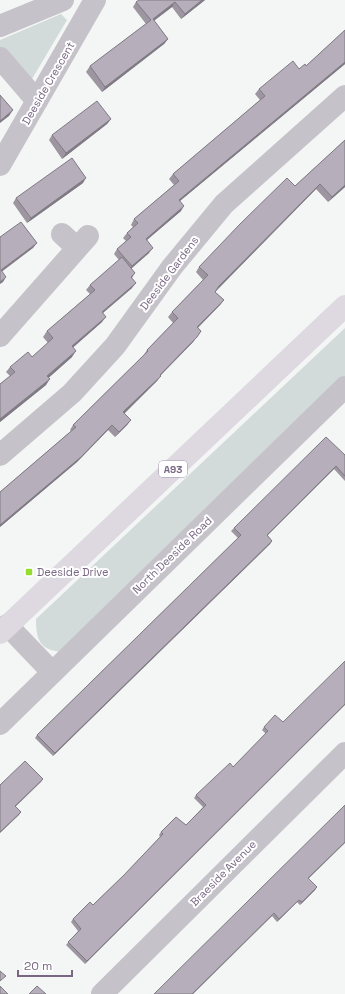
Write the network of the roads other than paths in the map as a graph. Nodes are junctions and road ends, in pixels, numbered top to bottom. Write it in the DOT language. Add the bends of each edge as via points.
graph roads {
  1 [pos="63,0"];
  2 [pos="96,0"];
  3 [pos="0,26"];
  4 [pos="0,58"];
  5 [pos="345,96"];
  6 [pos="37,101"];
  7 [pos="0,165"];
  8 [pos="76,239"];
  9 [pos="345,306"];
  10 [pos="0,336"];
  11 [pos="345,387"];
  12 [pos="0,455"];
  13 [pos="3,629"];
  14 [pos="52,672"];
  15 [pos="0,724"];
  16 [pos="345,753"];
  17 [pos="102,994"];
  1 -- 3 [label="street"];
  2 -- 6 [label="street, Deeside Crescent"];
  4 -- 6 [label="street"];
  5 -- 12 [label="street, Deeside Gardens" via="224,204 172,267 115,346 72,393"];
  6 -- 7 [label="street, Deeside Crescent"];
  8 -- 10 [label="street"];
  9 -- 13 [label="main road, A93"];
  11 -- 14 [label="street, North Deeside Road"];
  13 -- 14 [label="street"];
  14 -- 15 [label="street, North Deeside Road"];
  16 -- 17 [label="street, Braeside Avenue"];
}
